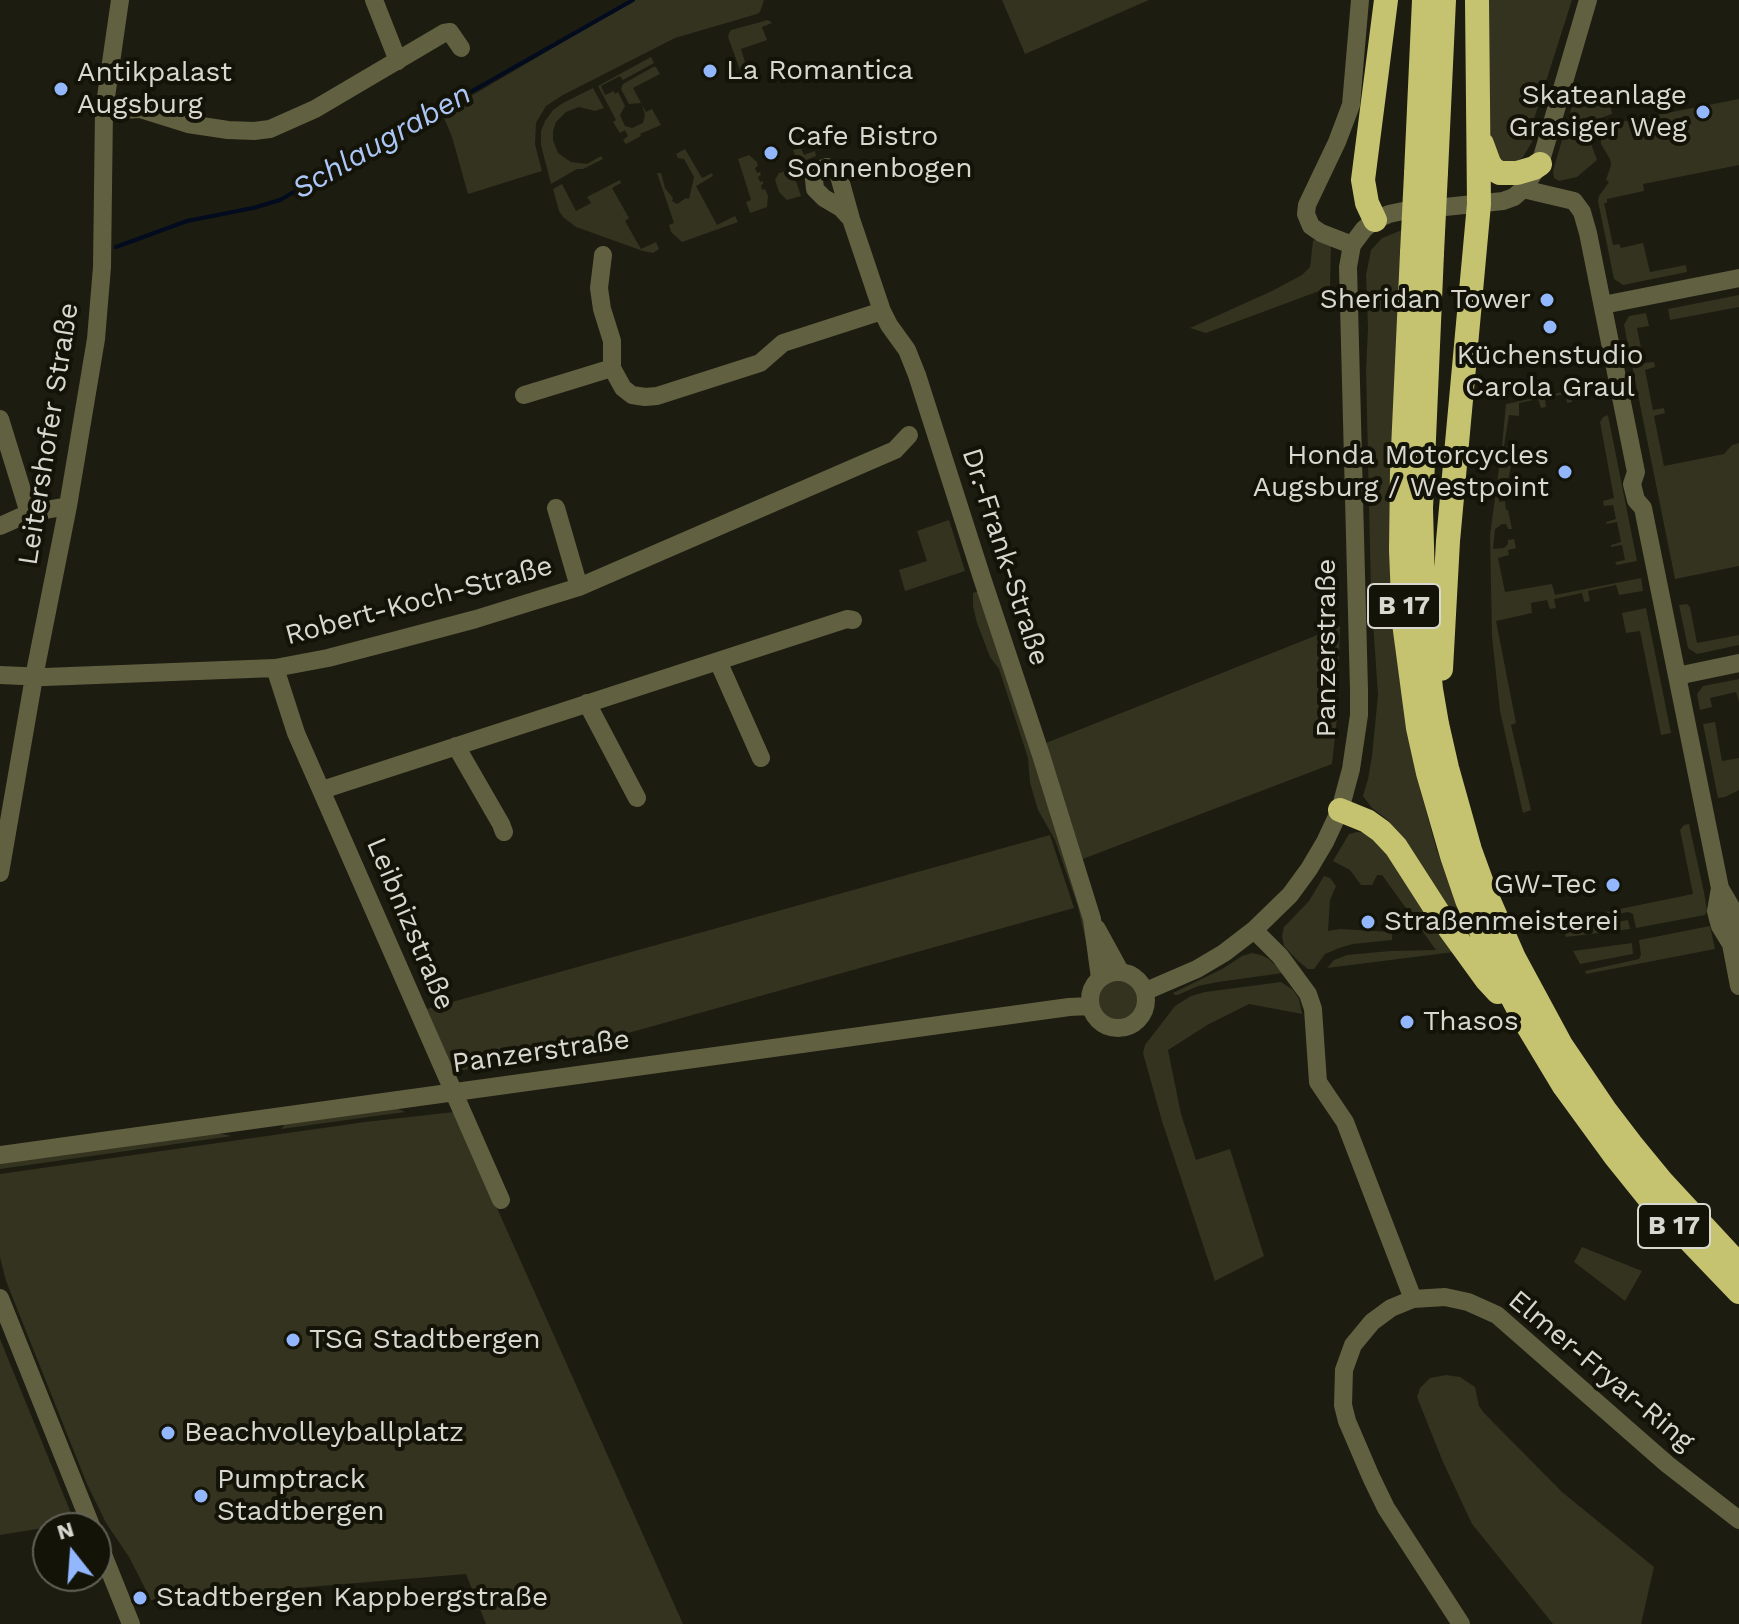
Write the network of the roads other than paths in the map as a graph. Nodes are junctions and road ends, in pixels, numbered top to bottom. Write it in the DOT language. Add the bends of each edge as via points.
graph roads {
  1 [pos="120,0"];
  2 [pos="374,0"];
  3 [pos="1360,0"];
  4 [pos="1386,0"];
  5 [pos="1424,0"];
  6 [pos="1444,0"];
  7 [pos="1477,0"];
  8 [pos="1588,0"];
  9 [pos="461,48"];
  10 [pos="398,61"];
  11 [pos="104,111"];
  12 [pos="1479,134"];
  13 [pos="1540,164"];
  14 [pos="1426,173"];
  15 [pos="1523,189"];
  16 [pos="1491,202"];
  17 [pos="1445,207"];
  18 [pos="1403,211"];
  19 [pos="851,219"];
  20 [pos="1375,220"];
  21 [pos="1352,245"];
  22 [pos="1422,253"];
  23 [pos="603,255"];
  24 [pos="1739,278"];
  25 [pos="1603,305"];
  26 [pos="882,311"];
  27 [pos="612,368"];
  28 [pos="524,395"];
  29 [pos="0,419"];
  30 [pos="909,435"];
  31 [pos="68,506"];
  32 [pos="556,508"];
  33 [pos="29,513"];
  34 [pos="0,526"];
  35 [pos="579,587"];
  36 [pos="853,620"];
  37 [pos="718,661"];
  38 [pos="1739,663"];
  39 [pos="275,668"];
  40 [pos="0,675"];
  41 [pos="1677,676"];
  42 [pos="34,677"];
  43 [pos="587,703"];
  44 [pos="1437,724"];
  45 [pos="456,746"];
  46 [pos="761,758"];
  47 [pos="322,790"];
  48 [pos="637,798"];
  49 [pos="1340,810"];
  50 [pos="504,832"];
  51 [pos="0,873"];
  52 [pos="1092,919"];
  53 [pos="1254,930"];
  54 [pos="1491,954"];
  55 [pos="1120,971"];
  56 [pos="1100,978"];
  57 [pos="1739,986"];
  58 [pos="1146,991"];
  59 [pos="1090,1006"];
  60 [pos="453,1093"];
  61 [pos="0,1155"];
  62 [pos="501,1200"];
  63 [pos="1739,1265"];
  64 [pos="1739,1292"];
  65 [pos="0,1298"];
  66 [pos="1413,1299"];
  67 [pos="86,1512"];
  68 [pos="1739,1520"];
  69 [pos="112,1577"];
  70 [pos="131,1624"];
  71 [pos="1461,1624"];
  1 -- 11 [label="street, Leitershofer Straße"];
  2 -- 10 [label="street"];
  3 -- 21 [label="street" via="1351,105 1306,214 1321,233"];
  4 -- 20 [label="highway" via="1363,180"];
  5 -- 14 [label="highway, B 17"];
  6 -- 14 [label="highway, B 17"];
  7 -- 12 [label="highway"];
  8 -- 13 [label="street"];
  9 -- 10 [label="street" via="450,32 444,33"];
  10 -- 11 [label="street" via="270,129 188,124 140,109"];
  11 -- 31 [label="street, Leitershofer Straße" via="96,339"];
  12 -- 13 [label="highway" via="1489,163 1500,173"];
  12 -- 16 [label="highway"];
  13 -- 15 [label="street"];
  14 -- 22 [label="highway, B 17, bridge"];
  15 -- 16 [label="street" via="1514,197"];
  15 -- 25 [label="street" via="1574,201 1582,212"];
  16 -- 17 [label="street"];
  16 -- 44 [label="highway" via="1448,541"];
  18 -- 20 [label="street"];
  19 -- 26 [label="street, Dr.-Frank-Straße"];
  20 -- 21 [label="street"];
  21 -- 49 [label="street, Panzerstraße" via="1348,267 1359,715"];
  22 -- 44 [label="highway, B 17" via="1421,535 1426,644"];
  22 -- 54 [label="highway, B 17" via="1401,508 1408,657 1438,812"];
  23 -- 27 [label="street" via="599,288 612,341"];
  24 -- 25 [label="street"];
  25 -- 41 [label="street" via="1636,472 1648,497 1643,508"];
  26 -- 27 [label="street" via="783,343 760,363 657,396 632,395"];
  26 -- 52 [label="street, Dr.-Frank-Straße" via="917,375"];
  27 -- 28 [label="street"];
  29 -- 33 [label="street"];
  30 -- 35 [label="street, Robert-Koch-Straße" via="895,450"];
  31 -- 33 [label="street"];
  31 -- 42 [label="street, Leitershofer Straße"];
  32 -- 35 [label="street, Robert-Koch-Straße"];
  33 -- 34 [label="street"];
  35 -- 39 [label="street, Robert-Koch-Straße"];
  36 -- 37 [label="street"];
  37 -- 43 [label="street"];
  37 -- 46 [label="street"];
  38 -- 41 [label="street"];
  39 -- 42 [label="street, Robert-Koch-Straße"];
  39 -- 47 [label="street, Leibnizstraße"];
  40 -- 42 [label="street, Robert-Koch-Straße"];
  41 -- 57 [label="street" via="1720,888 1733,915 1731,944"];
  42 -- 51 [label="street, Leitershofer Straße"];
  43 -- 45 [label="street"];
  43 -- 48 [label="street"];
  44 -- 54 [label="highway, B 17" via="1486,894"];
  45 -- 47 [label="street"];
  45 -- 50 [label="street"];
  47 -- 60 [label="street, Leibnizstraße"];
  49 -- 53 [label="street, Panzerstraße" via="1309,869"];
  49 -- 54 [label="highway" via="1381,831 1441,917"];
  52 -- 55 [label="street, Dr.-Frank-Straße"];
  52 -- 56 [label="street, Dr.-Frank-Straße"];
  53 -- 58 [label="street, Panzerstraße" via="1197,969"];
  53 -- 66 [label="street" via="1308,994 1317,1079 1345,1122"];
  54 -- 63 [label="highway, B 17" via="1663,1183"];
  54 -- 64 [label="highway, B 17" via="1486,979 1523,1018 1615,1156"];
  55 -- 56 [label="street"];
  55 -- 58 [label="street" via="1136,977"];
  56 -- 59 [label="street" via="1091,991"];
  58 -- 59 [label="street" via="1141,1017 1126,1028 1108,1027"];
  59 -- 60 [label="street, Panzerstraße"];
  60 -- 61 [label="street, Panzerstraße"];
  60 -- 62 [label="street, Leibnizstraße"];
  65 -- 67 [label="street"];
  66 -- 68 [label="street, Elmer-Fryar-Ring" via="1445,1297 1497,1315"];
  66 -- 71 [label="street, Elmer-Fryar-Ring" via="1372,1322 1353,1345 1344,1370 1343,1405 1386,1508"];
  69 -- 70 [label="street"];
}
